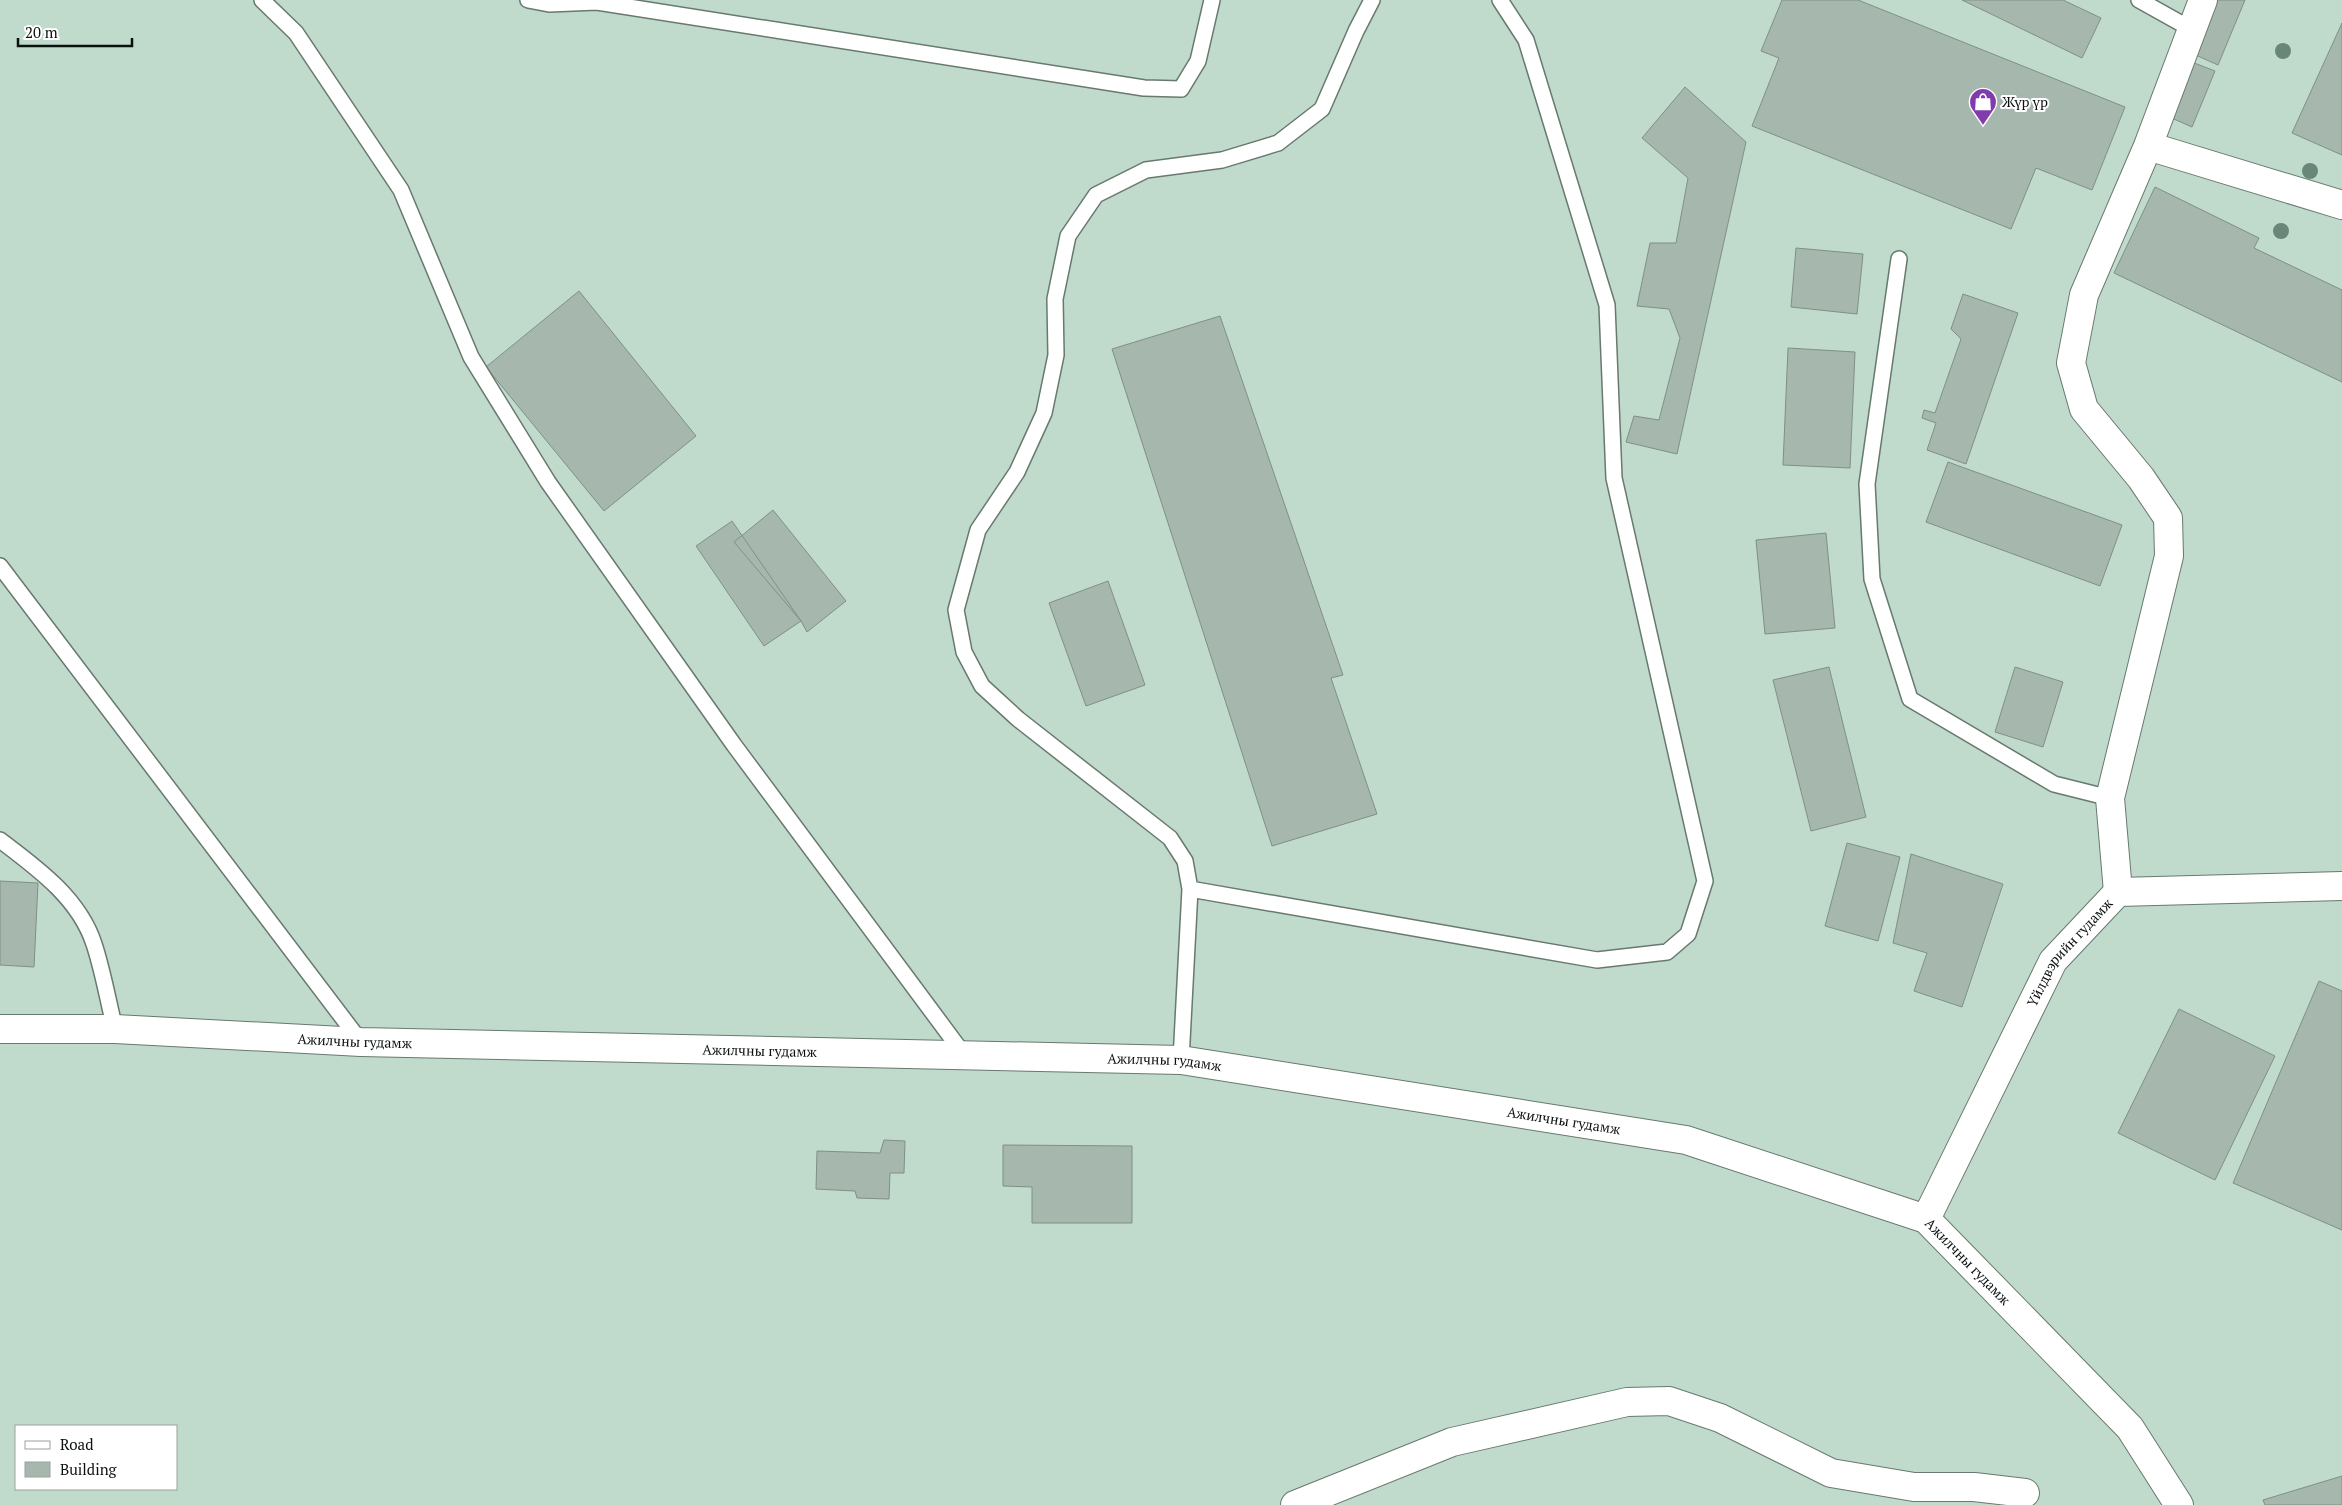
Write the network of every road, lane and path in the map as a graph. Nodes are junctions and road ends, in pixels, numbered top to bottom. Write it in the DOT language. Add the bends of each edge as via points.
graph roads {
  1 [pos="262,0"];
  2 [pos="528,0"];
  3 [pos="1212,0"];
  4 [pos="1372,0"];
  5 [pos="1500,0"];
  6 [pos="2139,0"];
  7 [pos="2203,0"];
  8 [pos="2191,29"];
  9 [pos="2148,146"];
  10 [pos="2342,205"];
  11 [pos="1899,259"];
  12 [pos="0,566"];
  13 [pos="2110,798"];
  14 [pos="0,840"];
  15 [pos="2342,886"];
  16 [pos="1190,889"];
  17 [pos="2118,892"];
  18 [pos="0,1029"];
  19 [pos="115,1030"];
  20 [pos="361,1042"];
  21 [pos="965,1056"];
  22 [pos="1182,1060"];
  23 [pos="1926,1219"];
  24 [pos="2025,1493"];
  25 [pos="1295,1505"];
  26 [pos="2179,1505"];
  1 -- 21 [label="lane" via="296,33 402,190 471,357 548,482 734,745"];
  2 -- 3 [label="lane" via="548,4 597,2 1144,88 1181,89 1198,61"];
  4 -- 16 [label="lane" via="1322,109 1278,143 1222,160 1146,170 1096,194 1068,236 1055,299 1056,356 1044,413 1017,472 978,530 956,610 964,652 982,686 1018,719 1170,838 1185,860"];
  5 -- 16 [label="lane" via="1526,40 1607,305 1614,478 1705,881 1688,934 1667,952 1597,960"];
  6 -- 8 [label="lane"];
  7 -- 8 [label="main road"];
  8 -- 9 [label="main road"];
  9 -- 10 [label="main road"];
  9 -- 13 [label="main road" via="2084,295 2070,363 2084,409 2141,478 2168,518 2169,556"];
  11 -- 13 [label="lane" via="1867,484 1872,579 1910,699 2054,784"];
  12 -- 20 [label="lane"];
  13 -- 17 [label="main road"];
  14 -- 19 [label="lane" via="68,897 83,921 94,942"];
  15 -- 17 [label="main road, Yйлдвэрийн гудамж"];
  16 -- 22 [label="lane"];
  17 -- 23 [label="main road, Yйлдвэрийн гудамж" via="2054,961"];
  18 -- 19 [label="main road, Ажилчны гудамж"];
  19 -- 20 [label="main road, Ажилчны гудамж"];
  20 -- 21 [label="main road, Ажилчны гудамж"];
  21 -- 22 [label="main road, Ажилчны гудамж"];
  22 -- 23 [label="main road, Ажилчны гудамж" via="1686,1140"];
  23 -- 26 [label="main road, Ажилчны гудамж" via="2130,1428"];
  24 -- 25 [label="main road" via="1974,1487 1914,1487 1831,1473 1720,1418 1669,1401 1627,1402 1452,1442"];
}
